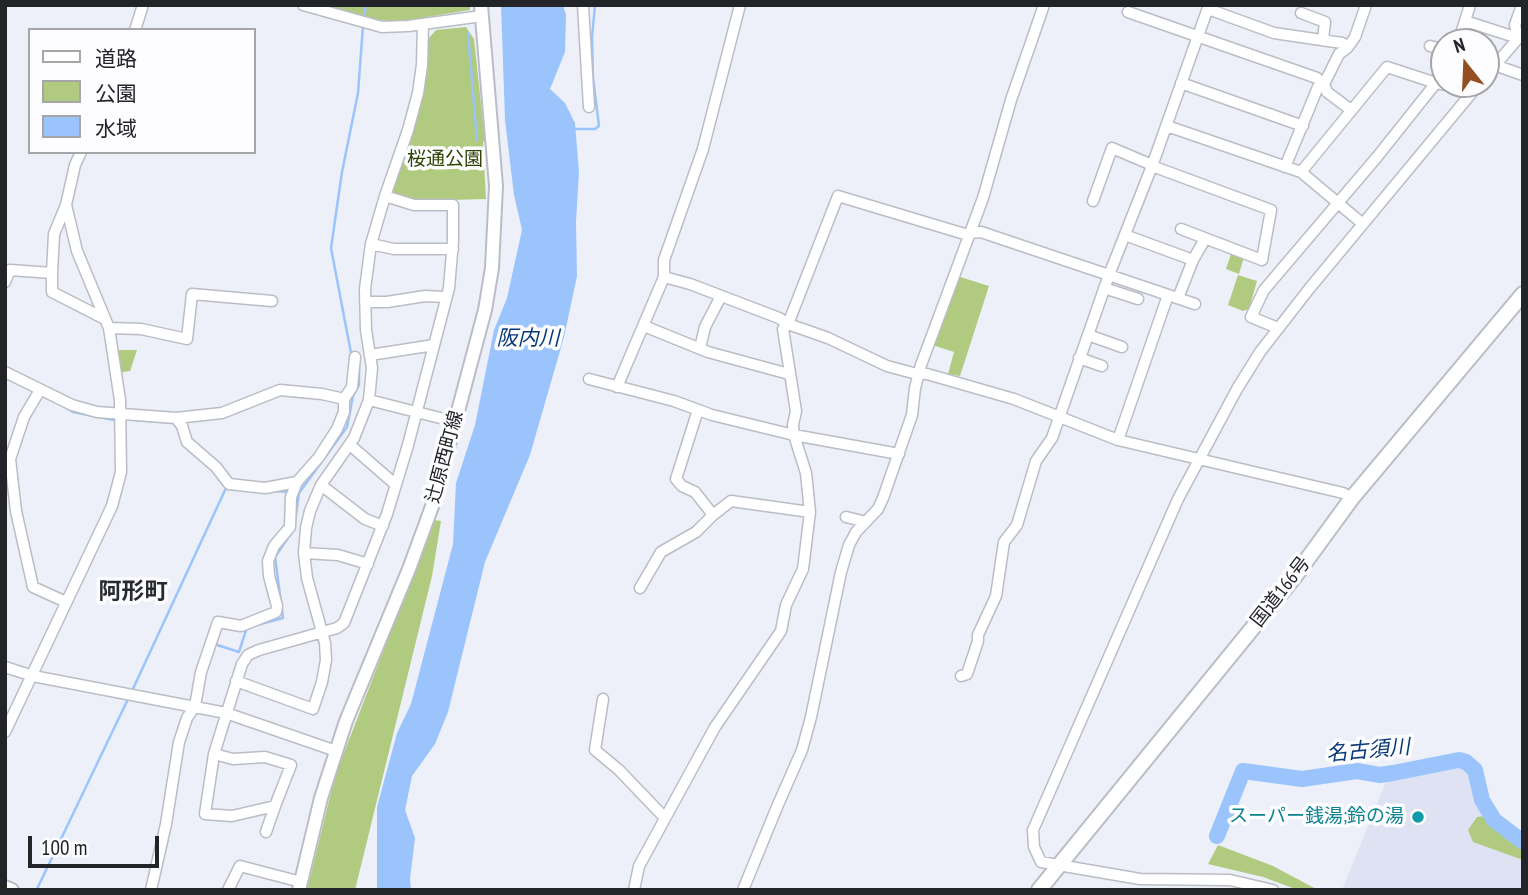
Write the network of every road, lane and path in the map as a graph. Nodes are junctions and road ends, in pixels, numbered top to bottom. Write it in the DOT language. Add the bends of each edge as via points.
graph roads {
  1 [pos="143,5"];
  2 [pos="303,5"];
  3 [pos="583,5"];
  4 [pos="740,5"];
  5 [pos="1044,5"];
  6 [pos="1366,5"];
  7 [pos="1470,5"];
  8 [pos="1522,5"];
  9 [pos="1208,7"];
  10 [pos="482,10"];
  11 [pos="1128,12"];
  12 [pos="1301,13"];
  13 [pos="1465,21"];
  14 [pos="423,24"];
  15 [pos="136,28"];
  16 [pos="1463,28"];
  17 [pos="1520,35"];
  18 [pos="1198,37"];
  19 [pos="1323,40"];
  20 [pos="1348,47"];
  21 [pos="1500,54"];
  22 [pos="1500,67"];
  23 [pos="1523,75"];
  24 [pos="1430,81"];
  25 [pos="1181,83"];
  26 [pos="1324,84"];
  27 [pos="1430,90"];
  28 [pos="1467,98"];
  29 [pos="589,107"];
  30 [pos="1351,110"];
  31 [pos="1167,126"];
  32 [pos="1303,126"];
  33 [pos="79,154"];
  34 [pos="1152,165"];
  35 [pos="1285,167"];
  36 [pos="1301,172"];
  37 [pos="385,196"];
  38 [pos="1093,201"];
  39 [pos="1338,202"];
  40 [pos="66,205"];
  41 [pos="1363,224"];
  42 [pos="1181,229"];
  43 [pos="969,234"];
  44 [pos="1125,235"];
  45 [pos="1205,239"];
  46 [pos="371,244"];
  47 [pos="453,249"];
  48 [pos="1193,260"];
  49 [pos="52,273"];
  50 [pos="1109,275"];
  51 [pos="664,277"];
  52 [pos="5,282"];
  53 [pos="1104,288"];
  54 [pos="1523,294"];
  55 [pos="721,296"];
  56 [pos="1173,296"];
  57 [pos="446,297"];
  58 [pos="1138,299"];
  59 [pos="272,302"];
  60 [pos="365,302"];
  61 [pos="1195,304"];
  62 [pos="107,323"];
  63 [pos="788,324"];
  64 [pos="644,326"];
  65 [pos="1278,328"];
  66 [pos="1088,335"];
  67 [pos="434,345"];
  68 [pos="1122,347"];
  69 [pos="700,348"];
  70 [pos="370,355"];
  71 [pos="355,357"];
  72 [pos="1079,358"];
  73 [pos="1102,366"];
  74 [pos="5,372"];
  75 [pos="789,374"];
  76 [pos="920,375"];
  77 [pos="589,379"];
  78 [pos="617,387"];
  79 [pos="40,390"];
  80 [pos="344,399"];
  81 [pos="369,400"];
  82 [pos="698,410"];
  83 [pos="121,412"];
  84 [pos="416,412"];
  85 [pos="1059,415"];
  86 [pos="176,418"];
  87 [pos="456,422"];
  88 [pos="794,435"];
  89 [pos="1118,440"];
  90 [pos="350,445"];
  91 [pos="899,454"];
  92 [pos="1199,459"];
  93 [pos="321,485"];
  94 [pos="396,485"];
  95 [pos="294,489"];
  96 [pos="1352,498"];
  97 [pos="810,512"];
  98 [pos="713,515"];
  99 [pos="846,517"];
  100 [pos="866,522"];
  101 [pos="383,526"];
  102 [pos="304,553"];
  103 [pos="368,564"];
  104 [pos="640,588"];
  105 [pos="66,602"];
  106 [pos="322,633"];
  107 [pos="5,667"];
  108 [pos="33,676"];
  109 [pos="961,676"];
  110 [pos="236,681"];
  111 [pos="604,699"];
  112 [pos="195,706"];
  113 [pos="226,713"];
  114 [pos="5,732"];
  115 [pos="336,751"];
  116 [pos="214,754"];
  117 [pos="275,806"];
  118 [pos="666,818"];
  119 [pos="266,832"];
  120 [pos="1060,864"];
  121 [pos="300,886"];
  122 [pos="1044,886"];
  123 [pos="5,887"];
  124 [pos="12,890"];
  125 [pos="151,890"];
  126 [pos="228,890"];
  127 [pos="634,890"];
  128 [pos="743,890"];
  129 [pos="1273,890"];
  1 -- 15 [label="street"];
  2 -- 14 [label="street" via="362,23"];
  3 -- 29 [label="street"];
  4 -- 51 [label="street" via="703,149 664,260"];
  5 -- 43 [label="street"];
  6 -- 20 [label="street"];
  7 -- 13 [label="street"];
  8 -- 17 [label="street" via="1516,25"];
  9 -- 18 [label="street"];
  9 -- 19 [label="street" via="1274,33"];
  10 -- 14 [label="street"];
  10 -- 87 [label="main road, 辻原西町線" via="496,221 485,310"];
  11 -- 18 [label="street"];
  12 -- 19 [label="street" via="1325,22"];
  13 -- 16 [label="street"];
  13 -- 17 [label="street"];
  14 -- 37 [label="street" via="418,93"];
  17 -- 21 [label="street"];
  18 -- 25 [label="street"];
  18 -- 26 [label="street"];
  19 -- 20 [label="street"];
  20 -- 26 [label="street" via="1339,54"];
  22 -- 23 [label="street"];
  24 -- 30 [label="street" via="1387,66"];
  25 -- 31 [label="street"];
  25 -- 32 [label="street"];
  26 -- 30 [label="street" via="1327,92"];
  26 -- 32 [label="street" via="1318,88"];
  27 -- 39 [label="street"];
  28 -- 41 [label="street"];
  30 -- 36 [label="street"];
  31 -- 34 [label="street"];
  31 -- 35 [label="street"];
  32 -- 35 [label="street"];
  33 -- 40 [label="street"];
  34 -- 38 [label="street" via="1112,148"];
  34 -- 44 [label="street"];
  34 -- 45 [label="street" via="1271,210 1262,260"];
  35 -- 36 [label="street"];
  36 -- 39 [label="street"];
  37 -- 46 [label="street"];
  37 -- 47 [label="street" via="414,205 453,205"];
  39 -- 41 [label="street"];
  39 -- 65 [label="street" via="1264,290 1251,317"];
  40 -- 49 [label="street" via="54,234"];
  40 -- 62 [label="street" via="77,251"];
  41 -- 65 [label="street"];
  42 -- 45 [label="street"];
  43 -- 50 [label="street" via="981,232"];
  43 -- 63 [label="street" via="838,196"];
  43 -- 76 [label="street"];
  44 -- 48 [label="street"];
  44 -- 50 [label="street"];
  45 -- 48 [label="street"];
  46 -- 47 [label="street" via="394,249"];
  46 -- 60 [label="street"];
  47 -- 57 [label="street"];
  48 -- 56 [label="street"];
  49 -- 52 [label="street" via="10,270"];
  49 -- 62 [label="street" via="52,292"];
  50 -- 53 [label="street"];
  50 -- 56 [label="street"];
  51 -- 55 [label="street"];
  51 -- 64 [label="street"];
  53 -- 58 [label="street"];
  53 -- 66 [label="street"];
  54 -- 96 [label="highway, 国道166号"];
  55 -- 63 [label="street"];
  55 -- 69 [label="street"];
  56 -- 61 [label="street"];
  56 -- 89 [label="street"];
  57 -- 60 [label="street"];
  57 -- 67 [label="street"];
  59 -- 62 [label="street" via="192,294 187,339"];
  60 -- 70 [label="street"];
  62 -- 83 [label="street"];
  63 -- 75 [label="street" via="783,329"];
  63 -- 76 [label="street"];
  64 -- 69 [label="street"];
  64 -- 78 [label="street"];
  65 -- 92 [label="street" via="1237,389"];
  66 -- 68 [label="street"];
  66 -- 72 [label="street"];
  67 -- 70 [label="street"];
  67 -- 84 [label="street"];
  69 -- 75 [label="street"];
  70 -- 81 [label="street"];
  71 -- 80 [label="street" via="352,387"];
  72 -- 73 [label="street"];
  72 -- 85 [label="street"];
  74 -- 79 [label="street"];
  75 -- 88 [label="street" via="796,411"];
  76 -- 85 [label="street"];
  76 -- 91 [label="street"];
  77 -- 78 [label="street"];
  78 -- 82 [label="street"];
  79 -- 83 [label="street" via="97,412"];
  79 -- 105 [label="street" via="24,417 10,459 16,511 33,587"];
  80 -- 86 [label="street" via="280,390 222,413"];
  80 -- 95 [label="street" via="337,429"];
  81 -- 84 [label="street"];
  81 -- 90 [label="street"];
  82 -- 88 [label="street"];
  82 -- 98 [label="street" via="676,479 695,492"];
  83 -- 86 [label="street"];
  83 -- 105 [label="street" via="121,472 112,506"];
  84 -- 87 [label="street"];
  84 -- 94 [label="street"];
  85 -- 89 [label="street"];
  85 -- 109 [label="street" via="1052,438 1036,461 1017,525 1004,542 996,596 967,674"];
  86 -- 95 [label="street" via="187,442 229,484"];
  87 -- 115 [label="main road, 辻原西町線" via="429,516"];
  88 -- 91 [label="street"];
  88 -- 97 [label="street" via="806,473"];
  89 -- 92 [label="street"];
  90 -- 93 [label="street"];
  90 -- 94 [label="street"];
  91 -- 100 [label="street" via="878,509"];
  92 -- 96 [label="street"];
  92 -- 120 [label="street" via="1037,820 1036,855 1041,862"];
  93 -- 101 [label="street" via="365,519"];
  93 -- 102 [label="street" via="310,511"];
  94 -- 101 [label="street"];
  95 -- 112 [label="street" via="290,527 268,561 276,612 241,626 218,622"];
  96 -- 120 [label="highway, 国道166号" via="1295,576"];
  97 -- 98 [label="street" via="731,500"];
  97 -- 118 [label="street" via="803,569 786,605 781,631 715,727"];
  98 -- 104 [label="street" via="696,532 661,552"];
  99 -- 100 [label="street"];
  100 -- 128 [label="street" via="849,545 841,572 802,750"];
  101 -- 103 [label="street"];
  102 -- 103 [label="street" via="338,555"];
  102 -- 106 [label="street"];
  103 -- 106 [label="street" via="344,623"];
  105 -- 108 [label="street"];
  106 -- 110 [label="street" via="248,655"];
  106 -- 110 [label="street" via="325,673 313,709"];
  107 -- 108 [label="street"];
  108 -- 112 [label="street"];
  108 -- 114 [label="street"];
  110 -- 113 [label="street"];
  111 -- 118 [label="street" via="595,750"];
  112 -- 113 [label="street"];
  112 -- 125 [label="street" via="179,742"];
  113 -- 115 [label="street"];
  113 -- 116 [label="street"];
  115 -- 121 [label="main road, 辻原西町線"];
  116 -- 117 [label="street" via="233,759 265,757 291,765"];
  116 -- 117 [label="street" via="205,814 232,816"];
  117 -- 119 [label="street"];
  118 -- 127 [label="street" via="639,866"];
  120 -- 122 [label="highway, 国道166号"];
  120 -- 129 [label="street" via="1140,880 1230,880"];
  121 -- 126 [label="street" via="240,866"];
  123 -- 124 [label="main road"];
}
